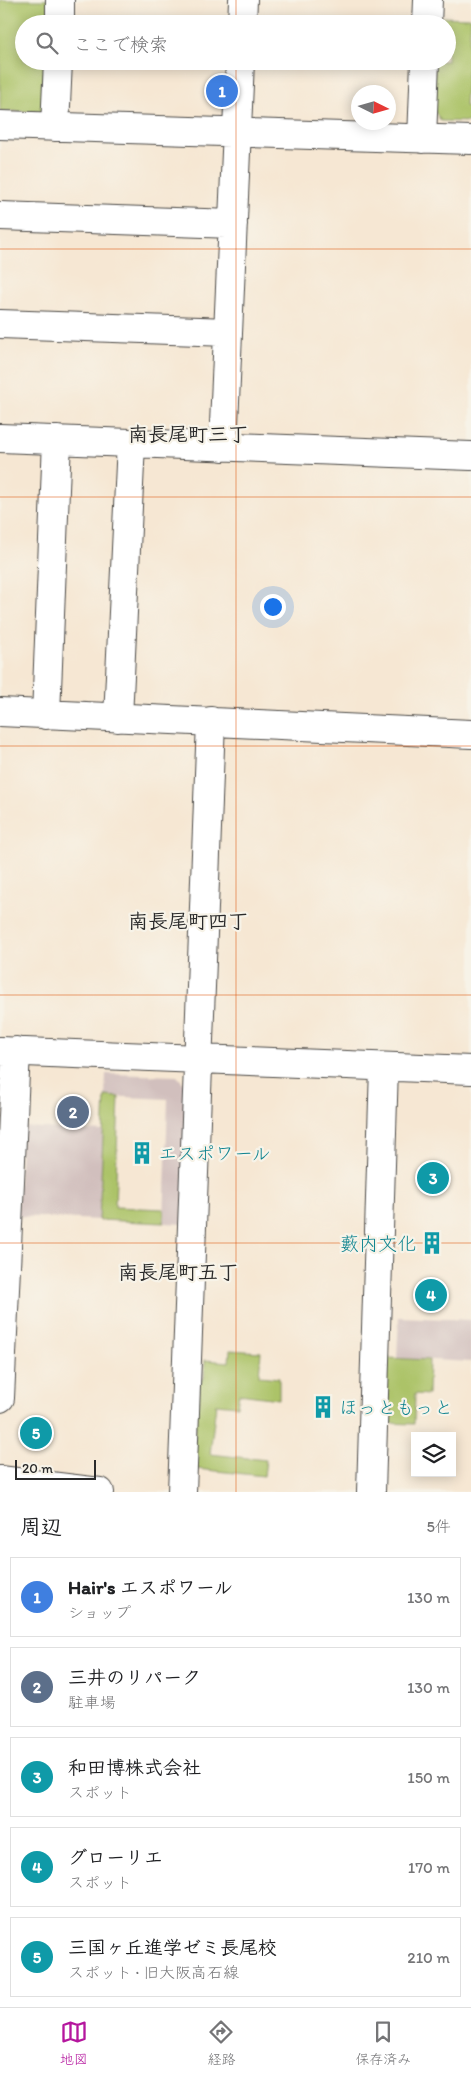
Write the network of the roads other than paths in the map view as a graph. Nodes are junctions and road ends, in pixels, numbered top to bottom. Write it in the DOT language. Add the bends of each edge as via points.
graph roads {
  1 [pos="60,0"];
  2 [pos="243,0"];
  3 [pos="428,0"];
  4 [pos="60,15"];
  5 [pos="242,15"];
  6 [pos="427,15"];
  7 [pos="58,70"];
  8 [pos="240,70"];
  9 [pos="425,70"];
  10 [pos="0,125"];
  11 [pos="55,127"];
  12 [pos="237,133"];
  13 [pos="422,139"];
  14 [pos="471,140"];
  15 [pos="0,216"];
  16 [pos="233,224"];
  17 [pos="0,324"];
  18 [pos="228,332"];
  19 [pos="0,438"];
  20 [pos="58,440"];
  21 [pos="131,443"];
  22 [pos="223,446"];
  23 [pos="471,456"];
  24 [pos="0,712"];
  25 [pos="46,714"];
  26 [pos="118,718"];
  27 [pos="211,721"];
  28 [pos="471,734"];
  29 [pos="8,1051"];
  30 [pos="198,1059"];
  31 [pos="384,1067"];
  32 [pos="471,1070"];
  33 [pos="0,1398"];
  34 [pos="0,1480"];
  35 [pos="100,1492"];
  36 [pos="182,1492"];
  37 [pos="371,1492"];
  1 -- 4 [label="street"];
  2 -- 5 [label="street"];
  3 -- 6 [label="street"];
  7 -- 11 [label="street"];
  8 -- 12 [label="street"];
  9 -- 13 [label="street"];
  10 -- 11 [label="street"];
  11 -- 12 [label="street"];
  12 -- 13 [label="street"];
  12 -- 16 [label="street"];
  13 -- 14 [label="street"];
  15 -- 16 [label="street"];
  16 -- 18 [label="street"];
  17 -- 18 [label="street"];
  18 -- 22 [label="street"];
  19 -- 20 [label="street"];
  20 -- 21 [label="street"];
  20 -- 25 [label="street"];
  21 -- 22 [label="street"];
  21 -- 26 [label="street"];
  22 -- 23 [label="street"];
  24 -- 25 [label="street"];
  25 -- 26 [label="street"];
  26 -- 27 [label="street"];
  27 -- 28 [label="street"];
  27 -- 30 [label="street"];
  29 -- 30 [label="street"];
  29 -- 33 [label="street"];
  30 -- 31 [label="street"];
  30 -- 36 [label="street"];
  31 -- 32 [label="street"];
  31 -- 37 [label="street"];
  34 -- 35 [label="street"];
}
